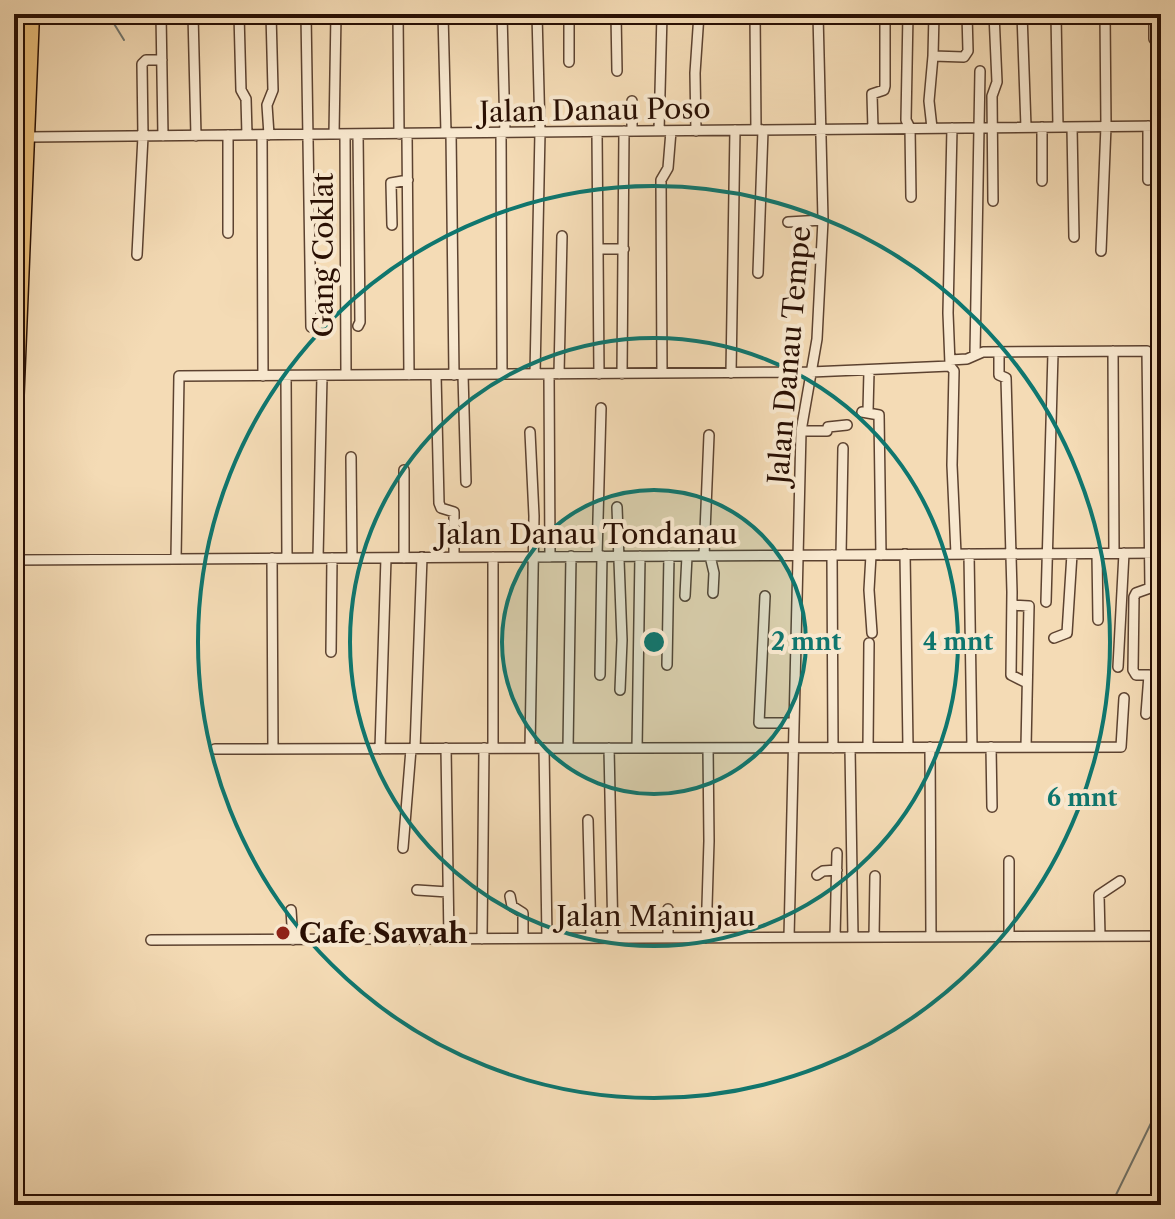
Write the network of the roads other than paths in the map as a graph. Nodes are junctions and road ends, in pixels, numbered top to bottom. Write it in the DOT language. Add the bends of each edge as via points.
graph roads {
  1 [pos="24,14"];
  2 [pos="33,14"];
  3 [pos="161,14"];
  4 [pos="193,14"];
  5 [pos="239,14"];
  6 [pos="271,14"];
  7 [pos="306,14"];
  8 [pos="336,14"];
  9 [pos="398,14"];
  10 [pos="443,14"];
  11 [pos="502,14"];
  12 [pos="537,14"];
  13 [pos="569,14"];
  14 [pos="616,14"];
  15 [pos="662,14"];
  16 [pos="699,14"];
  17 [pos="755,14"];
  18 [pos="818,14"];
  19 [pos="885,14"];
  20 [pos="908,14"];
  21 [pos="934,14"];
  22 [pos="967,14"];
  23 [pos="994,14"];
  24 [pos="1022,14"];
  25 [pos="1056,14"];
  26 [pos="1105,14"];
  27 [pos="1154,14"];
  28 [pos="1154,39"];
  29 [pos="933,56"];
  30 [pos="162,60"];
  31 [pos="569,62"];
  32 [pos="617,71"];
  33 [pos="980,71"];
  34 [pos="632,101"];
  35 [pos="1106,126"];
  36 [pos="1148,126"];
  37 [pos="1161,126"];
  38 [pos="1026,127"];
  39 [pos="1042,127"];
  40 [pos="1058,127"];
  41 [pos="1072,127"];
  42 [pos="910,128"];
  43 [pos="932,128"];
  44 [pos="952,128"];
  45 [pos="980,128"];
  46 [pos="993,128"];
  47 [pos="821,129"];
  48 [pos="873,129"];
  49 [pos="735,130"];
  50 [pos="760,130"];
  51 [pos="628,131"];
  52 [pos="659,131"];
  53 [pos="671,131"];
  54 [pos="696,131"];
  55 [pos="540,132"];
  56 [pos="597,132"];
  57 [pos="448,133"];
  58 [pos="503,133"];
  59 [pos="339,134"];
  60 [pos="358,134"];
  61 [pos="403,134"];
  62 [pos="228,135"];
  63 [pos="247,135"];
  64 [pos="265,135"];
  65 [pos="309,135"];
  66 [pos="143,136"];
  67 [pos="163,136"];
  68 [pos="196,136"];
  69 [pos="21,138"];
  70 [pos="408,180"];
  71 [pos="1148,180"];
  72 [pos="1042,181"];
  73 [pos="911,197"];
  74 [pos="993,201"];
  75 [pos="823,220"];
  76 [pos="788,222"];
  77 [pos="392,225"];
  78 [pos="228,233"];
  79 [pos="562,236"];
  80 [pos="1074,237"];
  81 [pos="598,249"];
  82 [pos="624,249"];
  83 [pos="1101,251"];
  84 [pos="14,253"];
  85 [pos="137,255"];
  86 [pos="758,273"];
  87 [pos="17,322"];
  88 [pos="358,326"];
  89 [pos="311,327"];
  90 [pos="1113,351"];
  91 [pos="999,353"];
  92 [pos="1053,353"];
  93 [pos="17,354"];
  94 [pos="975,354"];
  95 [pos="950,363"];
  96 [pos="869,371"];
  97 [pos="811,372"];
  98 [pos="662,373"];
  99 [pos="731,373"];
  100 [pos="502,374"];
  101 [pos="535,374"];
  102 [pos="554,374"];
  103 [pos="599,374"];
  104 [pos="622,374"];
  105 [pos="346,375"];
  106 [pos="409,375"];
  107 [pos="436,375"];
  108 [pos="458,375"];
  109 [pos="263,376"];
  110 [pos="286,376"];
  111 [pos="322,376"];
  112 [pos="601,408"];
  113 [pos="847,425"];
  114 [pos="801,431"];
  115 [pos="530,432"];
  116 [pos="709,435"];
  117 [pos="843,448"];
  118 [pos="351,457"];
  119 [pos="404,470"];
  120 [pos="14,481"];
  121 [pos="466,482"];
  122 [pos="617,507"];
  123 [pos="1097,553"];
  124 [pos="1119,553"];
  125 [pos="1149,553"];
  126 [pos="1161,553"];
  127 [pos="905,554"];
  128 [pos="956,554"];
  129 [pos="969,554"];
  130 [pos="1010,554"];
  131 [pos="1048,554"];
  132 [pos="1072,554"];
  133 [pos="797,555"];
  134 [pos="836,555"];
  135 [pos="876,555"];
  136 [pos="571,556"];
  137 [pos="600,556"];
  138 [pos="620,556"];
  139 [pos="640,556"];
  140 [pos="669,556"];
  141 [pos="687,556"];
  142 [pos="707,556"];
  143 [pos="422,557"];
  144 [pos="454,557"];
  145 [pos="493,557"];
  146 [pos="532,557"];
  147 [pos="550,557"];
  148 [pos="272,558"];
  149 [pos="287,558"];
  150 [pos="318,558"];
  151 [pos="332,558"];
  152 [pos="352,558"];
  153 [pos="386,558"];
  154 [pos="404,558"];
  155 [pos="176,559"];
  156 [pos="14,560"];
  157 [pos="713,593"];
  158 [pos="685,596"];
  159 [pos="765,596"];
  160 [pos="1046,602"];
  161 [pos="1012,605"];
  162 [pos="1098,620"];
  163 [pos="1054,638"];
  164 [pos="331,652"];
  165 [pos="667,665"];
  166 [pos="1118,667"];
  167 [pos="600,675"];
  168 [pos="1027,683"];
  169 [pos="620,690"];
  170 [pos="1124,698"];
  171 [pos="1146,714"];
  172 [pos="792,723"];
  173 [pos="868,747"];
  174 [pos="908,747"];
  175 [pos="930,747"];
  176 [pos="972,747"];
  177 [pos="991,747"];
  178 [pos="1026,747"];
  179 [pos="446,748"];
  180 [pos="488,748"];
  181 [pos="530,748"];
  182 [pos="544,748"];
  183 [pos="568,748"];
  184 [pos="609,748"];
  185 [pos="637,748"];
  186 [pos="708,748"];
  187 [pos="791,748"];
  188 [pos="833,748"];
  189 [pos="850,748"];
  190 [pos="215,749"];
  191 [pos="273,749"];
  192 [pos="380,749"];
  193 [pos="413,749"];
  194 [pos="992,807"];
  195 [pos="588,820"];
  196 [pos="403,848"];
  197 [pos="837,853"];
  198 [pos="1009,861"];
  199 [pos="837,870"];
  200 [pos="817,875"];
  201 [pos="875,876"];
  202 [pos="1120,881"];
  203 [pos="417,890"];
  204 [pos="448,892"];
  205 [pos="510,896"];
  206 [pos="668,909"];
  207 [pos="291,910"];
  208 [pos="1009,936"];
  209 [pos="1100,936"];
  210 [pos="1158,936"];
  211 [pos="789,937"];
  212 [pos="835,937"];
  213 [pos="853,937"];
  214 [pos="874,937"];
  215 [pos="931,937"];
  216 [pos="523,938"];
  217 [pos="547,938"];
  218 [pos="591,938"];
  219 [pos="613,938"];
  220 [pos="668,938"];
  221 [pos="706,938"];
  222 [pos="449,939"];
  223 [pos="482,939"];
  224 [pos="151,940"];
  225 [pos="293,940"];
  1 -- 69 [label="highway"];
  2 -- 69 [label="highway"];
  3 -- 30 [label="street"];
  4 -- 68 [label="street"];
  5 -- 63 [label="street"];
  6 -- 64 [label="street" via="273,90"];
  7 -- 65 [label="street"];
  8 -- 59 [label="street, Gang Coklat"];
  9 -- 61 [label="street"];
  10 -- 57 [label="street"];
  11 -- 58 [label="street"];
  12 -- 55 [label="street"];
  13 -- 31 [label="street"];
  14 -- 32 [label="street"];
  15 -- 52 [label="street"];
  16 -- 54 [label="street"];
  17 -- 50 [label="street"];
  18 -- 47 [label="street, Jalan Danau Tempe"];
  19 -- 48 [label="street" via="885,86 872,94"];
  20 -- 42 [label="street"];
  21 -- 29 [label="street"];
  22 -- 29 [label="street" via="964,57"];
  23 -- 46 [label="street"];
  24 -- 38 [label="street"];
  25 -- 40 [label="street"];
  26 -- 35 [label="street"];
  27 -- 28 [label="street"];
  29 -- 43 [label="street"];
  30 -- 66 [label="street" via="142,64"];
  30 -- 67 [label="street"];
  33 -- 45 [label="street"];
  34 -- 51 [label="street"];
  35 -- 36 [label="street, Jalan Danau Poso"];
  35 -- 41 [label="street, Jalan Danau Poso"];
  35 -- 83 [label="street"];
  36 -- 37 [label="street, Jalan Danau Poso"];
  36 -- 71 [label="street"];
  38 -- 39 [label="street, Jalan Danau Poso"];
  38 -- 46 [label="street, Jalan Danau Poso"];
  39 -- 40 [label="street, Jalan Danau Poso"];
  39 -- 72 [label="street"];
  40 -- 41 [label="street, Jalan Danau Poso"];
  41 -- 80 [label="street"];
  42 -- 43 [label="street, Jalan Danau Poso"];
  42 -- 48 [label="street, Jalan Danau Poso"];
  42 -- 73 [label="street"];
  43 -- 44 [label="street, Jalan Danau Poso"];
  44 -- 45 [label="street, Jalan Danau Poso"];
  44 -- 95 [label="street"];
  45 -- 46 [label="street, Jalan Danau Poso"];
  45 -- 94 [label="street"];
  46 -- 74 [label="street"];
  47 -- 48 [label="street, Jalan Danau Poso"];
  47 -- 50 [label="street, Jalan Danau Poso"];
  47 -- 75 [label="street, Jalan Danau Tempe"];
  49 -- 50 [label="street, Jalan Danau Poso"];
  49 -- 54 [label="street, Jalan Danau Poso"];
  49 -- 99 [label="street"];
  50 -- 86 [label="street"];
  51 -- 52 [label="street, Jalan Danau Poso"];
  51 -- 56 [label="street, Jalan Danau Poso"];
  51 -- 82 [label="street"];
  52 -- 53 [label="street, Jalan Danau Poso"];
  53 -- 54 [label="street, Jalan Danau Poso"];
  53 -- 98 [label="street" via="668,168 661,180"];
  55 -- 56 [label="street, Jalan Danau Poso"];
  55 -- 58 [label="street, Jalan Danau Poso"];
  55 -- 101 [label="street"];
  56 -- 81 [label="street"];
  57 -- 58 [label="street, Jalan Danau Poso"];
  57 -- 61 [label="street, Jalan Danau Poso"];
  57 -- 108 [label="street"];
  58 -- 100 [label="street"];
  59 -- 60 [label="street, Jalan Danau Poso"];
  59 -- 65 [label="street, Jalan Danau Poso"];
  59 -- 105 [label="street, Gang Coklat"];
  60 -- 61 [label="street, Jalan Danau Poso"];
  60 -- 88 [label="street"];
  61 -- 70 [label="street"];
  62 -- 63 [label="street, Jalan Danau Poso"];
  62 -- 68 [label="street, Jalan Danau Poso"];
  62 -- 78 [label="street"];
  63 -- 64 [label="street, Jalan Danau Poso"];
  64 -- 65 [label="street, Jalan Danau Poso"];
  64 -- 109 [label="street"];
  65 -- 89 [label="street"];
  66 -- 67 [label="street, Jalan Danau Poso"];
  66 -- 69 [label="street, Jalan Danau Poso"];
  66 -- 85 [label="street"];
  67 -- 68 [label="street, Jalan Danau Poso"];
  69 -- 84 [label="highway"];
  69 -- 87 [label="highway"];
  70 -- 77 [label="street" via="391,183"];
  70 -- 106 [label="street"];
  75 -- 76 [label="street"];
  75 -- 97 [label="street, Jalan Danau Tempe"];
  79 -- 102 [label="street"];
  81 -- 82 [label="street"];
  81 -- 103 [label="street"];
  82 -- 104 [label="street"];
  87 -- 93 [label="highway"];
  90 -- 92 [label="street"];
  90 -- 124 [label="street"];
  90 -- 125 [label="street" via="1147,353"];
  91 -- 92 [label="street"];
  91 -- 94 [label="street"];
  91 -- 130 [label="street" via="999,375 1006,378"];
  92 -- 131 [label="street"];
  93 -- 120 [label="highway"];
  94 -- 95 [label="street"];
  95 -- 96 [label="street"];
  95 -- 128 [label="street"];
  96 -- 97 [label="street"];
  96 -- 135 [label="street" via="865,412 879,415"];
  97 -- 99 [label="street"];
  97 -- 114 [label="street, Jalan Danau Tempe"];
  98 -- 99 [label="street"];
  98 -- 104 [label="street"];
  100 -- 101 [label="street"];
  100 -- 108 [label="street"];
  101 -- 102 [label="street"];
  102 -- 103 [label="street"];
  102 -- 147 [label="street"];
  103 -- 104 [label="street"];
  105 -- 106 [label="street"];
  105 -- 111 [label="street"];
  106 -- 107 [label="street"];
  107 -- 108 [label="street"];
  107 -- 144 [label="street" via="439,503 454,512"];
  108 -- 121 [label="street"];
  109 -- 110 [label="street"];
  109 -- 155 [label="street" via="179,376"];
  110 -- 111 [label="street"];
  110 -- 149 [label="street"];
  111 -- 150 [label="street"];
  112 -- 137 [label="street"];
  113 -- 114 [label="street"];
  114 -- 133 [label="street, Jalan Danau Tempe"];
  115 -- 146 [label="street"];
  116 -- 142 [label="street"];
  117 -- 134 [label="street"];
  118 -- 152 [label="street"];
  119 -- 154 [label="street"];
  122 -- 138 [label="street"];
  123 -- 124 [label="street, Jalan Danau Tondanau"];
  123 -- 132 [label="street, Jalan Danau Tondanau"];
  123 -- 162 [label="street"];
  124 -- 125 [label="street, Jalan Danau Tondanau"];
  124 -- 166 [label="street"];
  125 -- 126 [label="street, Jalan Danau Tondanau"];
  125 -- 171 [label="street" via="1150,588 1134,597 1134,672 1149,675"];
  127 -- 128 [label="street, Jalan Danau Tondanau"];
  127 -- 135 [label="street, Jalan Danau Tondanau"];
  127 -- 174 [label="street"];
  128 -- 129 [label="street, Jalan Danau Tondanau"];
  129 -- 130 [label="street, Jalan Danau Tondanau"];
  129 -- 176 [label="street"];
  130 -- 131 [label="street, Jalan Danau Tondanau"];
  130 -- 161 [label="street"];
  131 -- 132 [label="street, Jalan Danau Tondanau"];
  131 -- 160 [label="street"];
  132 -- 163 [label="street" via="1067,633"];
  133 -- 134 [label="street, Jalan Danau Tondanau"];
  133 -- 142 [label="street, Jalan Danau Tondanau"];
  133 -- 172 [label="street, Jalan Danau Tempe"];
  134 -- 135 [label="street, Jalan Danau Tondanau"];
  134 -- 188 [label="street"];
  135 -- 173 [label="street"];
  136 -- 137 [label="street, Jalan Danau Tondanau"];
  136 -- 147 [label="street, Jalan Danau Tondanau"];
  136 -- 183 [label="street"];
  137 -- 138 [label="street, Jalan Danau Tondanau"];
  137 -- 167 [label="street"];
  138 -- 139 [label="street, Jalan Danau Tondanau"];
  138 -- 169 [label="street"];
  139 -- 140 [label="street, Jalan Danau Tondanau"];
  139 -- 185 [label="street"];
  140 -- 141 [label="street, Jalan Danau Tondanau"];
  140 -- 165 [label="street"];
  141 -- 142 [label="street, Jalan Danau Tondanau"];
  141 -- 158 [label="street"];
  142 -- 157 [label="street" via="714,573"];
  143 -- 144 [label="street, Jalan Danau Tondanau"];
  143 -- 154 [label="street, Jalan Danau Tondanau"];
  143 -- 193 [label="street"];
  144 -- 145 [label="street, Jalan Danau Tondanau"];
  145 -- 146 [label="street, Jalan Danau Tondanau"];
  145 -- 180 [label="street"];
  146 -- 147 [label="street, Jalan Danau Tondanau"];
  146 -- 181 [label="street"];
  148 -- 149 [label="street, Jalan Danau Tondanau"];
  148 -- 155 [label="street, Jalan Danau Tondanau"];
  148 -- 191 [label="street"];
  149 -- 150 [label="street, Jalan Danau Tondanau"];
  150 -- 151 [label="street, Jalan Danau Tondanau"];
  151 -- 152 [label="street, Jalan Danau Tondanau"];
  151 -- 164 [label="street"];
  152 -- 153 [label="street, Jalan Danau Tondanau"];
  153 -- 154 [label="street, Jalan Danau Tondanau"];
  153 -- 192 [label="street"];
  155 -- 156 [label="street, Jalan Danau Tondanau"];
  159 -- 172 [label="street" via="759,723"];
  161 -- 168 [label="street" via="1011,675"];
  161 -- 168 [label="street" via="1029,606"];
  168 -- 178 [label="street"];
  170 -- 178 [label="street" via="1121,747"];
  172 -- 187 [label="street, Jalan Danau Tempe"];
  173 -- 174 [label="street"];
  173 -- 189 [label="street"];
  174 -- 175 [label="street"];
  175 -- 176 [label="street"];
  175 -- 215 [label="street"];
  176 -- 177 [label="street"];
  177 -- 178 [label="street"];
  177 -- 194 [label="street"];
  179 -- 180 [label="street"];
  179 -- 193 [label="street"];
  179 -- 204 [label="street"];
  180 -- 181 [label="street"];
  180 -- 223 [label="street"];
  181 -- 182 [label="street"];
  182 -- 183 [label="street"];
  182 -- 217 [label="street"];
  183 -- 184 [label="street"];
  184 -- 185 [label="street"];
  184 -- 219 [label="street"];
  185 -- 186 [label="street"];
  186 -- 187 [label="street"];
  186 -- 221 [label="street"];
  187 -- 188 [label="street"];
  187 -- 211 [label="street, Jalan Danau Tempe"];
  188 -- 189 [label="street"];
  189 -- 213 [label="street"];
  190 -- 191 [label="street"];
  191 -- 192 [label="street"];
  192 -- 193 [label="street"];
  193 -- 196 [label="street"];
  195 -- 218 [label="street"];
  197 -- 199 [label="street"];
  198 -- 208 [label="street"];
  199 -- 200 [label="street"];
  199 -- 212 [label="street"];
  201 -- 214 [label="street"];
  202 -- 209 [label="street" via="1099,895"];
  203 -- 204 [label="street"];
  204 -- 222 [label="street"];
  205 -- 216 [label="street" via="512,906 523,913"];
  206 -- 220 [label="street"];
  207 -- 225 [label="street"];
  208 -- 209 [label="street, Jalan Maninjau"];
  208 -- 215 [label="street, Jalan Maninjau"];
  209 -- 210 [label="street, Jalan Maninjau"];
  211 -- 212 [label="street, Jalan Maninjau"];
  211 -- 221 [label="street, Jalan Maninjau"];
  212 -- 213 [label="street, Jalan Maninjau"];
  213 -- 214 [label="street, Jalan Maninjau"];
  214 -- 215 [label="street, Jalan Maninjau"];
  216 -- 217 [label="street, Jalan Maninjau"];
  216 -- 223 [label="street, Jalan Maninjau"];
  217 -- 218 [label="street, Jalan Maninjau"];
  218 -- 219 [label="street, Jalan Maninjau"];
  219 -- 220 [label="street, Jalan Maninjau"];
  220 -- 221 [label="street, Jalan Maninjau"];
  222 -- 223 [label="street, Jalan Maninjau"];
  222 -- 225 [label="street, Jalan Maninjau"];
  224 -- 225 [label="street, Jalan Maninjau"];
}
